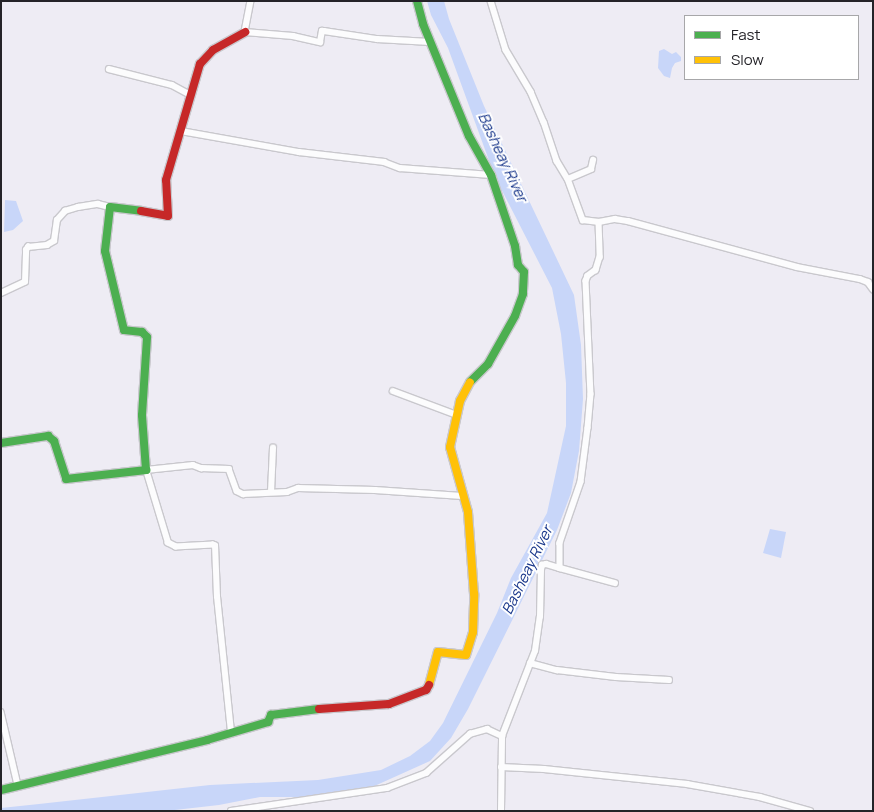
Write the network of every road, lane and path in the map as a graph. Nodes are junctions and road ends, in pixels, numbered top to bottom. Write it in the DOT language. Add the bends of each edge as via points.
graph roads {
  1 [pos="251,1"];
  2 [pos="417,1"];
  3 [pos="491,1"];
  4 [pos="246,32"];
  5 [pos="430,42"];
  6 [pos="109,68"];
  7 [pos="191,95"];
  8 [pos="181,131"];
  9 [pos="594,160"];
  10 [pos="491,175"];
  11 [pos="568,179"];
  12 [pos="110,206"];
  13 [pos="600,222"];
  14 [pos="873,289"];
  15 [pos="1,293"];
  16 [pos="393,391"];
  17 [pos="457,414"];
  18 [pos="1,443"];
  19 [pos="273,448"];
  20 [pos="146,470"];
  21 [pos="271,492"];
  22 [pos="462,496"];
  23 [pos="560,568"];
  24 [pos="615,583"];
  25 [pos="530,663"];
  26 [pos="668,680"];
  27 [pos="1,712"];
  28 [pos="231,732"];
  29 [pos="502,736"];
  30 [pos="501,767"];
  31 [pos="18,785"];
  32 [pos="1,790"];
  33 [pos="231,811"];
  34 [pos="501,811"];
  35 [pos="810,811"];
  1 -- 4 [label="street"];
  2 -- 5 [label="street"];
  3 -- 11 [label="street" via="506,50 531,92 557,161"];
  4 -- 5 [label="street" via="320,42 324,31"];
  4 -- 7 [label="street" via="213,50 200,64"];
  5 -- 10 [label="street" via="469,136"];
  6 -- 7 [label="street" via="172,85"];
  7 -- 8 [label="street"];
  8 -- 10 [label="street" via="299,152 384,162 400,168"];
  8 -- 12 [label="street" via="166,180 168,216"];
  9 -- 11 [label="street" via="591,169"];
  10 -- 17 [label="street" via="515,246 518,265 524,272 523,294 515,316 488,364 470,382"];
  11 -- 13 [label="street" via="583,220"];
  12 -- 15 [label="street" via="78,206 65,211 57,220 54,241 26,250 25,282"];
  12 -- 20 [label="street" via="105,250 124,330 142,332 147,338 142,415"];
  13 -- 14 [label="street" via="628,221 797,267 860,279"];
  13 -- 23 [label="street" via="600,257 596,270 586,281 591,394 588,428 580,482 560,544"];
  16 -- 17 [label="street"];
  17 -- 22 [label="street" via="450,447"];
  18 -- 20 [label="street" via="48,436 54,441 66,479"];
  19 -- 21 [label="street"];
  20 -- 21 [label="street" via="193,465 230,469 239,493"];
  20 -- 28 [label="street" via="168,543 176,547 215,546"];
  21 -- 22 [label="street" via="313,488"];
  22 -- 28 [label="street" via="468,512 474,594 473,632 466,655 438,652 426,690 389,704 271,715 268,722"];
  23 -- 24 [label="street"];
  23 -- 25 [label="street" via="542,565 540,617"];
  25 -- 26 [label="street" via="586,674"];
  25 -- 29 [label="street"];
  27 -- 31 [label="street"];
  28 -- 31 [label="street" via="182,747"];
  29 -- 30 [label="street"];
  29 -- 33 [label="street" via="487,729 470,734 426,773 387,788"];
  30 -- 34 [label="street"];
  30 -- 35 [label="street" via="544,768 687,784"];
  31 -- 32 [label="street"];
}
